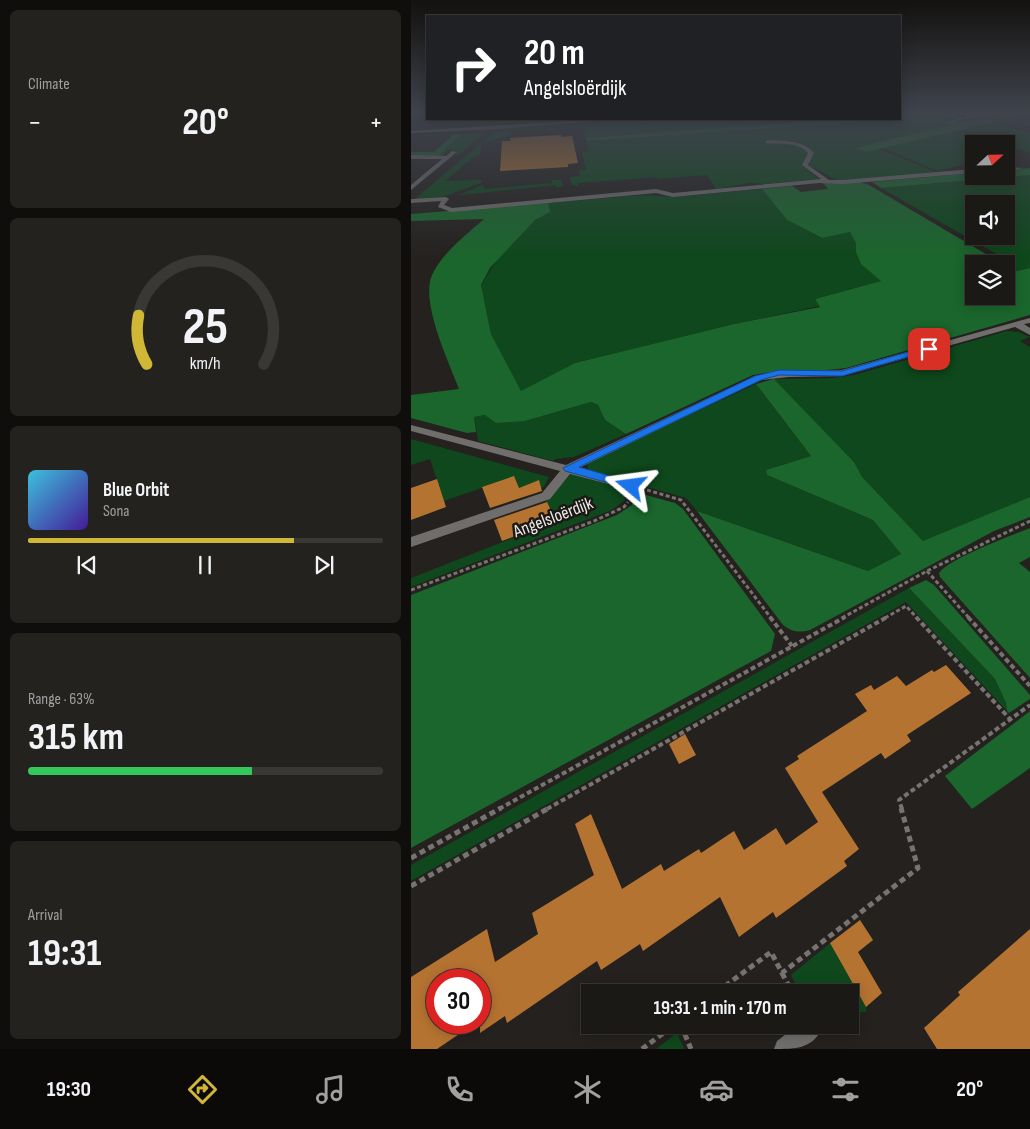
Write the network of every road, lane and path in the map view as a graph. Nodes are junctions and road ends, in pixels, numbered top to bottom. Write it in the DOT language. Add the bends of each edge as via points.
graph roads {
  1 [pos="442,162"];
  2 [pos="807,162"];
  3 [pos="1015,168"];
  4 [pos="1020,168"];
  5 [pos="965,172"];
  6 [pos="828,182"];
  7 [pos="411,188"];
  8 [pos="411,201"];
  9 [pos="1030,320"];
  10 [pos="1017,324"];
  11 [pos="1030,332"];
  12 [pos="411,428"];
  13 [pos="569,468"];
  14 [pos="631,486"];
  15 [pos="1030,521"];
  16 [pos="411,542"];
  17 [pos="927,571"];
  18 [pos="411,590"];
  19 [pos="793,646"];
  20 [pos="1030,686"];
  21 [pos="1030,705"];
  22 [pos="1010,719"];
  23 [pos="411,858"];
  24 [pos="411,886"];
  25 [pos="782,973"];
  26 [pos="728,984"];
  27 [pos="788,984"];
  28 [pos="662,1034"];
  29 [pos="685,1034"];
  30 [pos="805,1034"];
  31 [pos="642,1049"];
  32 [pos="691,1049"];
  33 [pos="785,1049"];
  1 -- 7 [label="street"];
  2 -- 6 [label="street" via="805,165"];
  3 -- 4 [label="street"];
  5 -- 6 [label="street"];
  6 -- 8 [label="street" via="673,195 656,191 451,210 440,206 445,199"];
  9 -- 10 [label="street"];
  10 -- 11 [label="street"];
  10 -- 13 [label="street" via="842,374 779,373 758,378"];
  12 -- 13 [label="street, Angelsloërdijk"];
  13 -- 14 [label="street, Angelsloërdijk"];
  13 -- 16 [label="street" via="546,496"];
  14 -- 18 [label="path, Angelsloërdijk" via="632,496 624,508"];
  14 -- 19 [label="path" via="681,500"];
  15 -- 17 [label="path"];
  17 -- 19 [label="path"];
  17 -- 20 [label="path"];
  19 -- 23 [label="path"];
  21 -- 22 [label="path"];
  22 -- 24 [label="path" via="906,606"];
  22 -- 25 [label="path" via="899,800 918,868"];
  25 -- 26 [label="path" via="771,952"];
  25 -- 27 [label="path"];
  28 -- 31 [label="path"];
  29 -- 32 [label="path"];
  30 -- 33 [label="street"];
}
